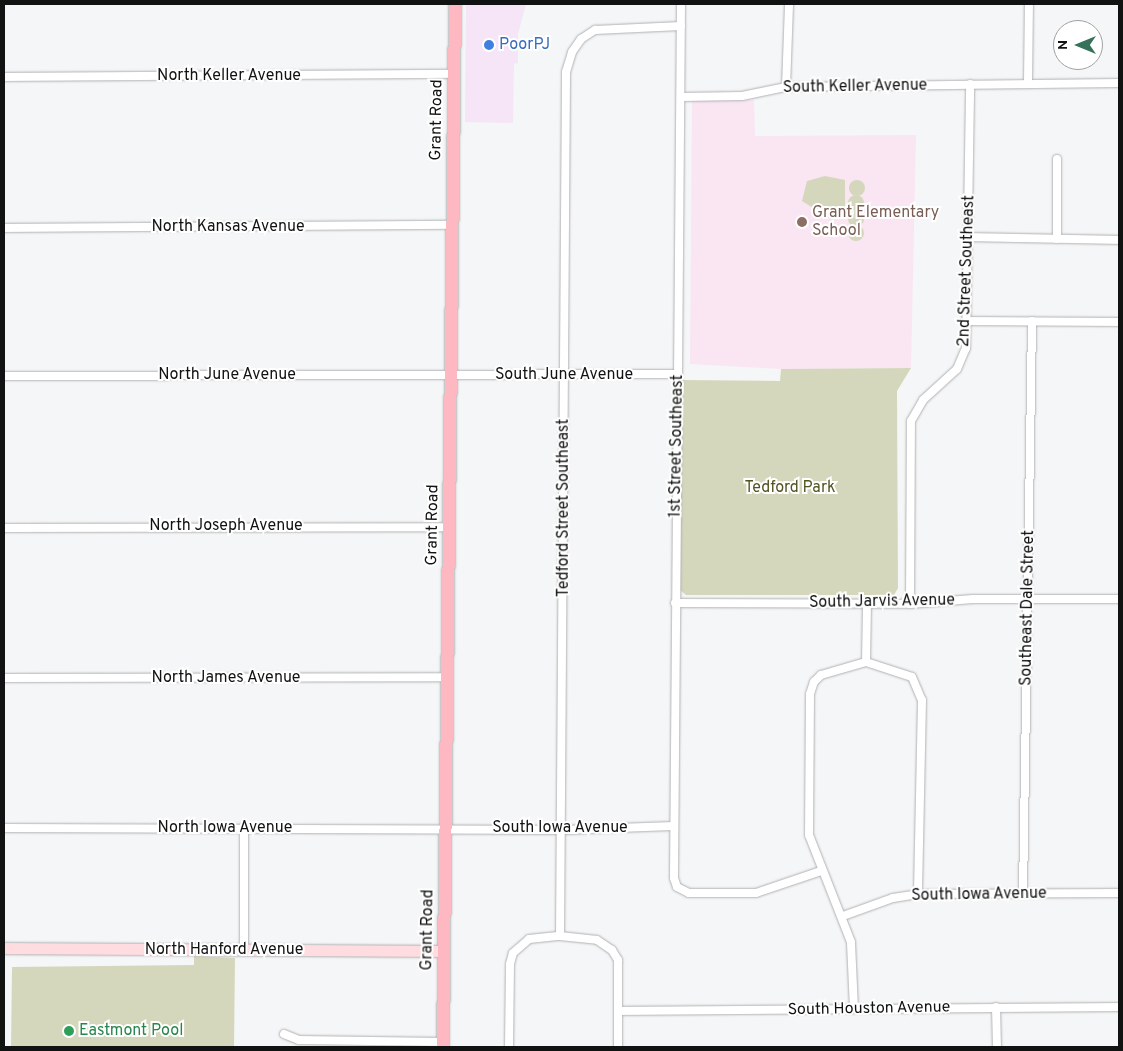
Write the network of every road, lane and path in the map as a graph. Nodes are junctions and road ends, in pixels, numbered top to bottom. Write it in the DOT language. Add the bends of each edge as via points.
graph roads {
  1 [pos="455,4"];
  2 [pos="681,4"];
  3 [pos="789,4"];
  4 [pos="1029,4"];
  5 [pos="681,26"];
  6 [pos="454,74"];
  7 [pos="4,77"];
  8 [pos="1028,82"];
  9 [pos="1119,83"];
  10 [pos="970,84"];
  11 [pos="786,87"];
  12 [pos="681,97"];
  13 [pos="1057,159"];
  14 [pos="452,225"];
  15 [pos="4,228"];
  16 [pos="969,237"];
  17 [pos="1057,239"];
  18 [pos="1119,240"];
  19 [pos="968,321"];
  20 [pos="1032,321"];
  21 [pos="1119,322"];
  22 [pos="678,374"];
  23 [pos="451,375"];
  24 [pos="564,375"];
  25 [pos="4,376"];
  26 [pos="449,526"];
  27 [pos="4,528"];
  28 [pos="1028,599"];
  29 [pos="1119,599"];
  30 [pos="675,603"];
  31 [pos="867,604"];
  32 [pos="910,604"];
  33 [pos="866,662"];
  34 [pos="448,677"];
  35 [pos="4,678"];
  36 [pos="673,826"];
  37 [pos="4,828"];
  38 [pos="244,828"];
  39 [pos="446,828"];
  40 [pos="563,830"];
  41 [pos="821,870"];
  42 [pos="1119,893"];
  43 [pos="918,894"];
  44 [pos="1023,894"];
  45 [pos="843,916"];
  46 [pos="560,936"];
  47 [pos="4,948"];
  48 [pos="244,951"];
  49 [pos="444,951"];
  50 [pos="996,1007"];
  51 [pos="1119,1007"];
  52 [pos="854,1008"];
  53 [pos="618,1011"];
  54 [pos="284,1034"];
  55 [pos="443,1045"];
  56 [pos="509,1047"];
  57 [pos="618,1047"];
  58 [pos="997,1047"];
  1 -- 6 [label="main road, Grant Road"];
  2 -- 5 [label="street, 1st Street Southeast"];
  3 -- 11 [label="street"];
  4 -- 8 [label="street"];
  5 -- 12 [label="street, 1st Street Southeast"];
  5 -- 24 [label="street, Tedford Street Southeast" via="595,30 581,38 572,52 566,72"];
  6 -- 7 [label="street, North Keller Avenue"];
  6 -- 14 [label="main road, Grant Road"];
  8 -- 9 [label="street"];
  8 -- 10 [label="street"];
  10 -- 11 [label="street, South Keller Avenue"];
  10 -- 16 [label="street, 2nd Street Southeast"];
  11 -- 12 [label="street, South Keller Avenue" via="742,96"];
  12 -- 22 [label="street, 1st Street Southeast"];
  13 -- 17 [label="street"];
  14 -- 15 [label="street, North Kansas Avenue"];
  14 -- 23 [label="main road, Grant Road"];
  16 -- 17 [label="street"];
  16 -- 19 [label="street, 2nd Street Southeast"];
  17 -- 18 [label="street"];
  19 -- 20 [label="street"];
  19 -- 32 [label="street, 2nd Street Southeast" via="963,360 923,400 911,420"];
  20 -- 21 [label="street"];
  20 -- 28 [label="street, Southeast Dale Street"];
  22 -- 24 [label="street, South June Avenue"];
  22 -- 30 [label="street, 1st Street Southeast"];
  23 -- 24 [label="street, South June Avenue"];
  23 -- 25 [label="street, North June Avenue"];
  23 -- 26 [label="main road, Grant Road"];
  24 -- 40 [label="street, Tedford Street Southeast"];
  26 -- 27 [label="street, North Joseph Avenue"];
  26 -- 34 [label="main road, Grant Road"];
  28 -- 29 [label="street, South Jarvis Avenue"];
  28 -- 32 [label="street, South Jarvis Avenue"];
  28 -- 44 [label="street, Southeast Dale Street"];
  30 -- 31 [label="street, South Jarvis Avenue"];
  30 -- 36 [label="street, 1st Street Southeast"];
  31 -- 32 [label="street, South Jarvis Avenue"];
  31 -- 33 [label="street"];
  33 -- 41 [label="street" via="821,676 814,682 810,694 807,817"];
  33 -- 43 [label="street" via="912,677 922,700"];
  34 -- 35 [label="street, North James Avenue"];
  34 -- 39 [label="main road, Grant Road"];
  36 -- 40 [label="street, South Iowa Avenue"];
  36 -- 41 [label="street, 1st Street Southeast" via="673,870 677,887 689,893 756,893"];
  37 -- 38 [label="street, North Iowa Avenue"];
  38 -- 39 [label="street, North Iowa Avenue"];
  38 -- 48 [label="street"];
  39 -- 40 [label="street, South Iowa Avenue"];
  39 -- 49 [label="main road, Grant Road"];
  40 -- 46 [label="street, Tedford Street Southeast"];
  41 -- 45 [label="street"];
  42 -- 44 [label="street, South Iowa Avenue"];
  43 -- 44 [label="street, South Iowa Avenue"];
  43 -- 45 [label="street, South Iowa Avenue" via="893,898"];
  45 -- 52 [label="street" via="854,960"];
  46 -- 53 [label="street" via="597,940 612,950 618,960"];
  46 -- 56 [label="street" via="529,939 513,953 510,964"];
  47 -- 48 [label="street, North Hanford Avenue"];
  48 -- 49 [label="street, North Hanford Avenue"];
  49 -- 55 [label="main road, Grant Road"];
  50 -- 51 [label="street, South Houston Avenue"];
  50 -- 52 [label="street, South Houston Avenue"];
  50 -- 58 [label="street"];
  52 -- 53 [label="street, South Houston Avenue"];
  53 -- 57 [label="street"];
  54 -- 55 [label="street" via="299,1040"];
}
